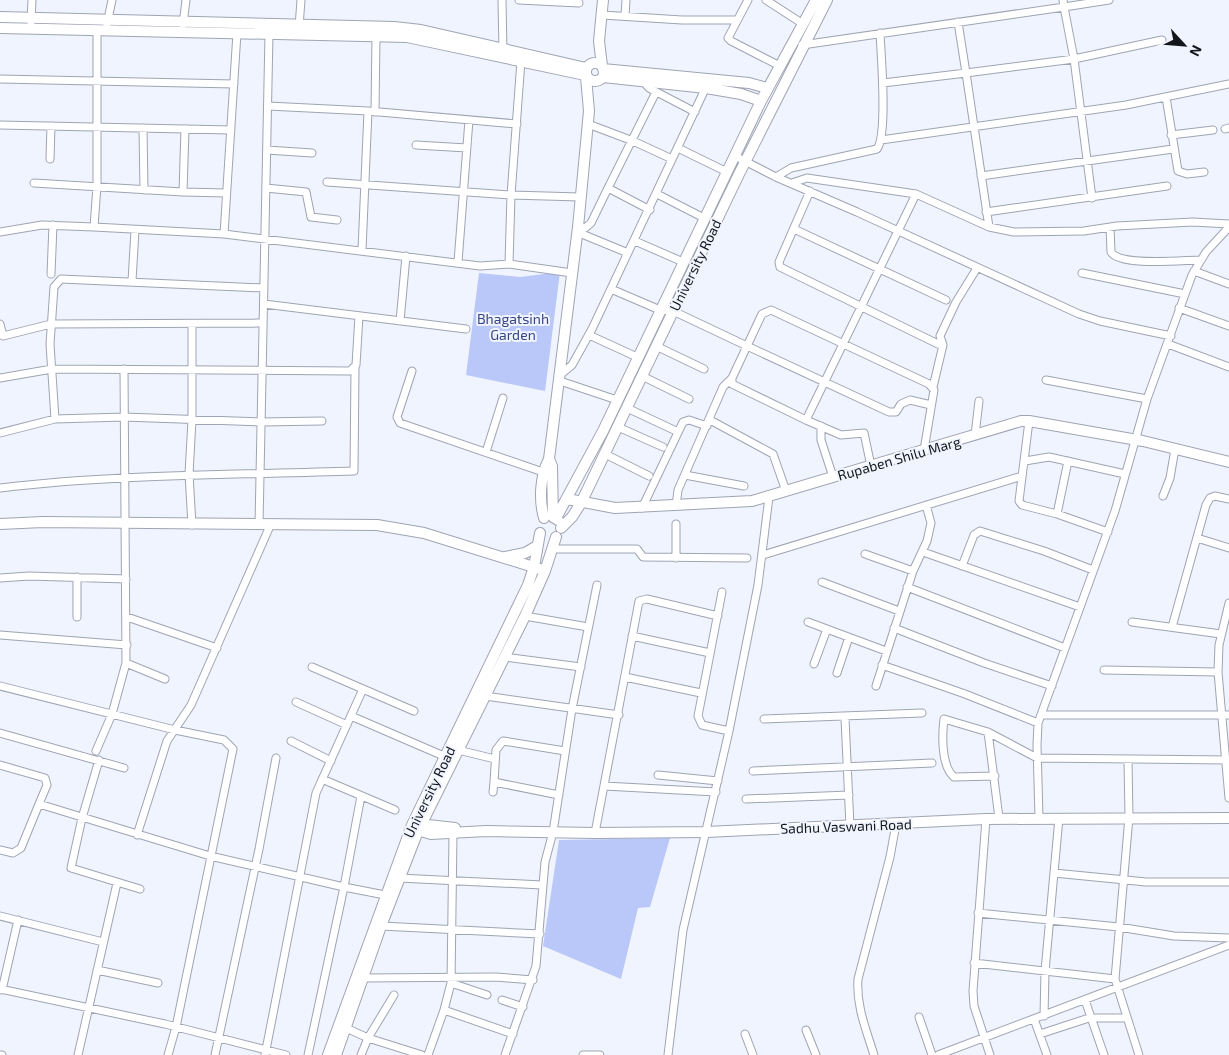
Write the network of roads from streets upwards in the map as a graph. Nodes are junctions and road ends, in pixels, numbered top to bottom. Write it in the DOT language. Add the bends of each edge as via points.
graph roads {
  1 [pos="32,0"];
  2 [pos="112,0"];
  3 [pos="186,0"];
  4 [pos="301,0"];
  5 [pos="502,0"];
  6 [pos="519,0"];
  7 [pos="603,0"];
  8 [pos="626,0"];
  9 [pos="748,0"];
  10 [pos="766,0"];
  11 [pos="816,0"];
  12 [pos="827,0"];
  13 [pos="1109,0"];
  14 [pos="579,3"];
  15 [pos="1064,3"];
  16 [pos="602,15"];
  17 [pos="625,16"];
  18 [pos="0,17"];
  19 [pos="31,17"];
  20 [pos="737,20"];
  21 [pos="958,22"];
  22 [pos="803,24"];
  23 [pos="104,27"];
  24 [pos="183,27"];
  25 [pos="0,28"];
  26 [pos="32,29"];
  27 [pos="298,30"];
  28 [pos="237,33"];
  29 [pos="880,33"];
  30 [pos="269,34"];
  31 [pos="376,36"];
  32 [pos="1162,40"];
  33 [pos="599,42"];
  34 [pos="805,44"];
  35 [pos="792,45"];
  36 [pos="502,53"];
  37 [pos="1074,59"];
  38 [pos="521,61"];
  39 [pos="780,66"];
  40 [pos="587,71"];
  41 [pos="602,73"];
  42 [pos="966,73"];
  43 [pos="0,78"];
  44 [pos="96,81"];
  45 [pos="642,82"];
  46 [pos="708,83"];
  47 [pos="883,83"];
  48 [pos="234,84"];
  49 [pos="1229,84"];
  50 [pos="767,88"];
  51 [pos="656,92"];
  52 [pos="1166,97"];
  53 [pos="760,101"];
  54 [pos="268,106"];
  55 [pos="1082,111"];
  56 [pos="371,112"];
  57 [pos="589,112"];
  58 [pos="695,112"];
  59 [pos="469,120"];
  60 [pos="517,124"];
  61 [pos="588,124"];
  62 [pos="0,125"];
  63 [pos="51,126"];
  64 [pos="97,127"];
  65 [pos="974,127"];
  66 [pos="143,128"];
  67 [pos="185,129"];
  68 [pos="230,130"];
  69 [pos="1213,130"];
  70 [pos="1171,135"];
  71 [pos="881,140"];
  72 [pos="633,141"];
  73 [pos="416,145"];
  74 [pos="467,148"];
  75 [pos="678,148"];
  76 [pos="1173,149"];
  77 [pos="267,150"];
  78 [pos="312,153"];
  79 [pos="735,156"];
  80 [pos="50,159"];
  81 [pos="672,159"];
  82 [pos="746,161"];
  83 [pos="1088,162"];
  84 [pos="727,172"];
  85 [pos="1204,172"];
  86 [pos="981,176"];
  87 [pos="776,177"];
  88 [pos="327,182"];
  89 [pos="34,183"];
  90 [pos="792,183"];
  91 [pos="364,185"];
  92 [pos="97,186"];
  93 [pos="1167,186"];
  94 [pos="266,188"];
  95 [pos="608,188"];
  96 [pos="144,190"];
  97 [pos="810,191"];
  98 [pos="183,192"];
  99 [pos="463,192"];
  100 [pos="226,193"];
  101 [pos="657,194"];
  102 [pos="916,194"];
  103 [pos="511,195"];
  104 [pos="580,197"];
  105 [pos="1092,198"];
  106 [pos="650,210"];
  107 [pos="986,212"];
  108 [pos="704,218"];
  109 [pos="337,220"];
  110 [pos="53,225"];
  111 [pos="1229,226"];
  112 [pos="94,227"];
  113 [pos="989,227"];
  114 [pos="1110,227"];
  115 [pos="794,229"];
  116 [pos="135,230"];
  117 [pos="577,230"];
  118 [pos="898,231"];
  119 [pos="0,232"];
  120 [pos="224,234"];
  121 [pos="1221,235"];
  122 [pos="1229,238"];
  123 [pos="265,239"];
  124 [pos="634,241"];
  125 [pos="362,250"];
  126 [pos="628,253"];
  127 [pos="406,256"];
  128 [pos="1201,260"];
  129 [pos="458,262"];
  130 [pos="683,262"];
  131 [pos="509,264"];
  132 [pos="977,268"];
  133 [pos="880,269"];
  134 [pos="1194,271"];
  135 [pos="572,273"];
  136 [pos="1082,273"];
  137 [pos="51,274"];
  138 [pos="132,281"];
  139 [pos="1229,284"];
  140 [pos="264,288"];
  141 [pos="611,289"];
  142 [pos="1185,294"];
  143 [pos="946,300"];
  144 [pos="264,304"];
  145 [pos="862,307"];
  146 [pos="1179,308"];
  147 [pos="660,310"];
  148 [pos="673,312"];
  149 [pos="359,316"];
  150 [pos="400,321"];
  151 [pos="263,323"];
  152 [pos="0,324"];
  153 [pos="52,324"];
  154 [pos="192,324"];
  155 [pos="1229,326"];
  156 [pos="466,329"];
  157 [pos="589,335"];
  158 [pos="1171,336"];
  159 [pos="1,337"];
  160 [pos="842,344"];
  161 [pos="938,344"];
  162 [pos="1168,344"];
  163 [pos="656,346"];
  164 [pos="747,346"];
  165 [pos="637,357"];
  166 [pos="1229,367"];
  167 [pos="355,368"];
  168 [pos="52,369"];
  169 [pos="124,369"];
  170 [pos="704,369"];
  171 [pos="191,370"];
  172 [pos="262,370"];
  173 [pos="412,371"];
  174 [pos="642,376"];
  175 [pos="0,378"];
  176 [pos="560,378"];
  177 [pos="732,378"];
  178 [pos="1046,380"];
  179 [pos="824,382"];
  180 [pos="933,387"];
  181 [pos="503,398"];
  182 [pos="689,399"];
  183 [pos="1146,399"];
  184 [pos="617,400"];
  185 [pos="979,401"];
  186 [pos="931,405"];
  187 [pos="627,408"];
  188 [pos="124,417"];
  189 [pos="55,419"];
  190 [pos="192,420"];
  191 [pos="806,420"];
  192 [pos="322,421"];
  193 [pos="1029,421"];
  194 [pos="262,422"];
  195 [pos="708,423"];
  196 [pos="821,426"];
  197 [pos="618,427"];
  198 [pos="674,430"];
  199 [pos="0,433"];
  200 [pos="975,435"];
  201 [pos="1134,439"];
  202 [pos="663,447"];
  203 [pos="1175,449"];
  204 [pos="924,450"];
  205 [pos="486,452"];
  206 [pos="605,454"];
  207 [pos="549,459"];
  208 [pos="1025,461"];
  209 [pos="1068,461"];
  210 [pos="1229,462"];
  211 [pos="871,466"];
  212 [pos="544,472"];
  213 [pos="189,474"];
  214 [pos="260,474"];
  215 [pos="1125,474"];
  216 [pos="686,475"];
  217 [pos="650,476"];
  218 [pos="1022,476"];
  219 [pos="833,477"];
  220 [pos="124,479"];
  221 [pos="551,485"];
  222 [pos="744,486"];
  223 [pos="573,487"];
  224 [pos="0,488"];
  225 [pos="786,491"];
  226 [pos="769,496"];
  227 [pos="1163,496"];
  228 [pos="568,499"];
  229 [pos="1229,499"];
  230 [pos="581,503"];
  231 [pos="926,505"];
  232 [pos="676,506"];
  233 [pos="642,508"];
  234 [pos="1057,514"];
  235 [pos="551,518"];
  236 [pos="0,524"];
  237 [pos="125,524"];
  238 [pos="676,524"];
  239 [pos="192,525"];
  240 [pos="260,525"];
  241 [pos="270,526"];
  242 [pos="561,528"];
  243 [pos="1108,532"];
  244 [pos="540,533"];
  245 [pos="556,538"];
  246 [pos="1197,538"];
  247 [pos="537,546"];
  248 [pos="1229,548"];
  249 [pos="553,549"];
  250 [pos="923,552"];
  251 [pos="865,554"];
  252 [pos="763,555"];
  253 [pos="501,557"];
  254 [pos="676,558"];
  255 [pos="747,558"];
  256 [pos="962,566"];
  257 [pos="534,567"];
  258 [pos="1093,570"];
  259 [pos="545,571"];
  260 [pos="913,571"];
  261 [pos="77,577"];
  262 [pos="0,578"];
  263 [pos="126,579"];
  264 [pos="822,582"];
  265 [pos="597,585"];
  266 [pos="908,587"];
  267 [pos="722,592"];
  268 [pos="1229,603"];
  269 [pos="1080,608"];
  270 [pos="900,611"];
  271 [pos="525,616"];
  272 [pos="718,616"];
  273 [pos="78,617"];
  274 [pos="127,617"];
  275 [pos="808,622"];
  276 [pos="1132,622"];
  277 [pos="588,627"];
  278 [pos="1172,627"];
  279 [pos="894,628"];
  280 [pos="827,629"];
  281 [pos="1221,634"];
  282 [pos="0,635"];
  283 [pos="632,636"];
  284 [pos="849,638"];
  285 [pos="127,645"];
  286 [pos="217,648"];
  287 [pos="1065,648"];
  288 [pos="886,651"];
  289 [pos="710,653"];
  290 [pos="504,657"];
  291 [pos="126,663"];
  292 [pos="814,664"];
  293 [pos="882,665"];
  294 [pos="312,667"];
  295 [pos="581,667"];
  296 [pos="1104,670"];
  297 [pos="1218,672"];
  298 [pos="837,673"];
  299 [pos="625,677"];
  300 [pos="165,679"];
  301 [pos="0,686"];
  302 [pos="876,686"];
  303 [pos="1052,686"];
  304 [pos="364,689"];
  305 [pos="701,693"];
  306 [pos="485,696"];
  307 [pos="296,702"];
  308 [pos="572,709"];
  309 [pos="414,711"];
  310 [pos="922,713"];
  311 [pos="112,714"];
  312 [pos="1042,714"];
  313 [pos="619,715"];
  314 [pos="1226,715"];
  315 [pos="351,716"];
  316 [pos="845,718"];
  317 [pos="764,720"];
  318 [pos="1038,723"];
  319 [pos="347,725"];
  320 [pos="174,730"];
  321 [pos="729,731"];
  322 [pos="988,732"];
  323 [pos="0,733"];
  324 [pos="291,741"];
  325 [pos="458,750"];
  326 [pos="96,751"];
  327 [pos="566,751"];
  328 [pos="446,757"];
  329 [pos="276,758"];
  330 [pos="1037,758"];
  331 [pos="495,759"];
  332 [pos="99,760"];
  333 [pos="1128,760"];
  334 [pos="1228,760"];
  335 [pos="330,761"];
  336 [pos="932,763"];
  337 [pos="0,765"];
  338 [pos="848,767"];
  339 [pos="124,768"];
  340 [pos="753,771"];
  341 [pos="658,776"];
  342 [pos="995,776"];
  343 [pos="322,779"];
  344 [pos="718,781"];
  345 [pos="494,782"];
  346 [pos="604,786"];
  347 [pos="493,792"];
  348 [pos="716,792"];
  349 [pos="559,794"];
  350 [pos="849,795"];
  351 [pos="361,796"];
  352 [pos="1229,798"];
  353 [pos="746,799"];
  354 [pos="39,804"];
  355 [pos="395,810"];
  356 [pos="82,818"];
  357 [pos="999,818"];
  358 [pos="1039,818"];
  359 [pos="1059,818"];
  360 [pos="1129,818"];
  361 [pos="1229,818"];
  362 [pos="986,819"];
  363 [pos="896,824"];
  364 [pos="416,826"];
  365 [pos="850,826"];
  366 [pos="458,832"];
  367 [pos="554,832"];
  368 [pos="706,832"];
  369 [pos="595,833"];
  370 [pos="137,834"];
  371 [pos="0,850"];
  372 [pos="210,856"];
  373 [pos="255,867"];
  374 [pos="1054,873"];
  375 [pos="298,878"];
  376 [pos="399,878"];
  377 [pos="452,880"];
  378 [pos="1123,880"];
  379 [pos="1229,882"];
  380 [pos="117,883"];
  381 [pos="542,885"];
  382 [pos="344,887"];
  383 [pos="140,889"];
  384 [pos="384,895"];
  385 [pos="978,913"];
  386 [pos="0,916"];
  387 [pos="18,920"];
  388 [pos="1049,920"];
  389 [pos="382,926"];
  390 [pos="1119,927"];
  391 [pos="452,929"];
  392 [pos="540,934"];
  393 [pos="1229,938"];
  394 [pos="103,942"];
  395 [pos="1229,945"];
  396 [pos="974,963"];
  397 [pos="98,970"];
  398 [pos="1045,971"];
  399 [pos="364,978"];
  400 [pos="1115,978"];
  401 [pos="533,980"];
  402 [pos="451,981"];
  403 [pos="158,983"];
  404 [pos="1117,988"];
  405 [pos="1,989"];
  406 [pos="394,995"];
  407 [pos="486,995"];
  408 [pos="502,1000"];
  409 [pos="1085,1000"];
  410 [pos="523,1007"];
  411 [pos="90,1009"];
  412 [pos="444,1010"];
  413 [pos="1044,1016"];
  414 [pos="919,1017"];
  415 [pos="1091,1018"];
  416 [pos="1126,1018"];
  417 [pos="1034,1019"];
  418 [pos="176,1027"];
  419 [pos="346,1028"];
  420 [pos="806,1030"];
  421 [pos="513,1034"];
  422 [pos="745,1034"];
  423 [pos="1040,1034"];
  424 [pos="983,1037"];
  425 [pos="218,1038"];
  426 [pos="368,1038"];
  427 [pos="266,1052"];
  428 [pos="78,1055"];
  429 [pos="168,1055"];
  430 [pos="215,1055"];
  431 [pos="286,1055"];
  432 [pos="308,1055"];
  433 [pos="328,1055"];
  434 [pos="336,1055"];
  435 [pos="361,1055"];
  436 [pos="422,1055"];
  437 [pos="428,1055"];
  438 [pos="505,1055"];
  439 [pos="583,1055"];
  440 [pos="600,1055"];
  441 [pos="668,1055"];
  442 [pos="753,1055"];
  443 [pos="816,1055"];
  444 [pos="874,1055"];
  445 [pos="932,1055"];
  446 [pos="938,1055"];
  447 [pos="990,1055"];
  448 [pos="1047,1055"];
  449 [pos="1104,1055"];
  450 [pos="1139,1055"];
  1 -- 19 [label="street"];
  2 -- 23 [label="street"];
  3 -- 24 [label="street"];
  4 -- 27 [label="street"];
  5 -- 36 [label="street"];
  6 -- 14 [label="street"];
  7 -- 16 [label="street"];
  8 -- 17 [label="street"];
  9 -- 20 [label="street"];
  10 -- 22 [label="street"];
  11 -- 22 [label="street, University Road"];
  12 -- 34 [label="street, University Road"];
  13 -- 15 [label="street"];
  15 -- 21 [label="street"];
  15 -- 37 [label="street"];
  16 -- 17 [label="street"];
  16 -- 33 [label="street"];
  17 -- 20 [label="street"];
  18 -- 19 [label="street"];
  19 -- 23 [label="street"];
  19 -- 26 [label="street"];
  20 -- 39 [label="street" via="729,34 730,41"];
  21 -- 29 [label="street"];
  21 -- 42 [label="street"];
  22 -- 35 [label="street, University Road"];
  23 -- 24 [label="street"];
  23 -- 26 [label="street"];
  23 -- 44 [label="street"];
  24 -- 27 [label="street"];
  24 -- 28 [label="street"];
  25 -- 26 [label="street"];
  27 -- 30 [label="street"];
  27 -- 31 [label="street"];
  27 -- 36 [label="street" via="406,28"];
  28 -- 30 [label="street"];
  28 -- 48 [label="street"];
  29 -- 34 [label="street"];
  29 -- 47 [label="street"];
  30 -- 54 [label="street"];
  31 -- 36 [label="street" via="426,39"];
  31 -- 56 [label="street"];
  32 -- 37 [label="street"];
  33 -- 40 [label="street"];
  33 -- 41 [label="street"];
  34 -- 35 [label="street"];
  34 -- 82 [label="street, University Road"];
  35 -- 39 [label="street, University Road"];
  36 -- 38 [label="street"];
  36 -- 40 [label="street"];
  37 -- 42 [label="street"];
  37 -- 55 [label="street"];
  38 -- 40 [label="street"];
  38 -- 60 [label="street"];
  39 -- 50 [label="street, University Road"];
  40 -- 41 [label="street" via="596,63"];
  40 -- 41 [label="street" via="591,81"];
  40 -- 57 [label="street"];
  41 -- 45 [label="street"];
  41 -- 46 [label="street"];
  41 -- 57 [label="street"];
  42 -- 47 [label="street"];
  42 -- 65 [label="street"];
  43 -- 44 [label="street"];
  44 -- 48 [label="street"];
  44 -- 64 [label="street"];
  45 -- 46 [label="street"];
  45 -- 51 [label="street"];
  46 -- 50 [label="street" via="749,82"];
  46 -- 53 [label="street"];
  46 -- 58 [label="street"];
  47 -- 71 [label="street"];
  48 -- 68 [label="street"];
  49 -- 52 [label="street"];
  50 -- 53 [label="street, University Road"];
  51 -- 58 [label="street"];
  51 -- 72 [label="street"];
  52 -- 55 [label="street"];
  52 -- 70 [label="street"];
  53 -- 79 [label="street, University Road"];
  54 -- 56 [label="street"];
  54 -- 77 [label="street"];
  55 -- 65 [label="street"];
  55 -- 83 [label="street"];
  56 -- 59 [label="street"];
  56 -- 91 [label="street"];
  57 -- 61 [label="street"];
  58 -- 75 [label="street"];
  59 -- 60 [label="street"];
  59 -- 74 [label="street"];
  60 -- 103 [label="street"];
  61 -- 72 [label="street"];
  61 -- 104 [label="street"];
  62 -- 63 [label="street"];
  63 -- 64 [label="street"];
  63 -- 80 [label="street"];
  64 -- 66 [label="street"];
  64 -- 92 [label="street"];
  65 -- 71 [label="street"];
  65 -- 86 [label="street"];
  66 -- 67 [label="street"];
  66 -- 96 [label="street"];
  67 -- 68 [label="street"];
  67 -- 98 [label="street"];
  68 -- 100 [label="street"];
  69 -- 70 [label="street"];
  70 -- 76 [label="street"];
  71 -- 87 [label="street" via="874,151 791,168"];
  72 -- 81 [label="street"];
  72 -- 95 [label="street"];
  73 -- 74 [label="street"];
  74 -- 99 [label="street"];
  75 -- 81 [label="street"];
  75 -- 84 [label="street"];
  76 -- 83 [label="street"];
  76 -- 85 [label="street" via="1178,171 1187,174"];
  77 -- 78 [label="street"];
  77 -- 94 [label="street"];
  79 -- 82 [label="street"];
  79 -- 84 [label="street, University Road"];
  81 -- 101 [label="street"];
  82 -- 87 [label="street"];
  82 -- 148 [label="street, University Road"];
  83 -- 86 [label="street"];
  83 -- 105 [label="street"];
  84 -- 108 [label="street, University Road"];
  86 -- 107 [label="street"];
  87 -- 90 [label="street"];
  88 -- 91 [label="street"];
  89 -- 92 [label="street"];
  90 -- 97 [label="street"];
  90 -- 102 [label="street" via="807,178"];
  91 -- 99 [label="street"];
  91 -- 125 [label="street"];
  92 -- 96 [label="street"];
  92 -- 112 [label="street"];
  93 -- 105 [label="street"];
  94 -- 109 [label="street" via="306,192 311,217"];
  94 -- 123 [label="street"];
  95 -- 106 [label="street"];
  95 -- 117 [label="street" via="591,223"];
  96 -- 98 [label="street"];
  97 -- 115 [label="street"];
  97 -- 118 [label="street"];
  98 -- 100 [label="street"];
  99 -- 103 [label="street"];
  99 -- 129 [label="street"];
  100 -- 120 [label="street"];
  101 -- 106 [label="street"];
  101 -- 108 [label="street"];
  102 -- 113 [label="street"];
  102 -- 118 [label="street"];
  103 -- 104 [label="street"];
  103 -- 131 [label="street"];
  104 -- 117 [label="street"];
  105 -- 107 [label="street"];
  106 -- 124 [label="street"];
  107 -- 113 [label="street"];
  108 -- 130 [label="street, University Road"];
  110 -- 112 [label="street"];
  110 -- 119 [label="street"];
  110 -- 137 [label="street"];
  111 -- 114 [label="street" via="1193,222"];
  111 -- 121 [label="street"];
  112 -- 116 [label="street"];
  113 -- 114 [label="street" via="1014,232 1056,232"];
  114 -- 128 [label="street" via="1111,252 1119,258 1139,261"];
  115 -- 133 [label="street"];
  115 -- 145 [label="street" via="779,262 780,267"];
  116 -- 120 [label="street"];
  116 -- 138 [label="street"];
  117 -- 126 [label="street"];
  117 -- 135 [label="street"];
  118 -- 132 [label="street"];
  118 -- 133 [label="street"];
  120 -- 123 [label="street"];
  121 -- 122 [label="street"];
  121 -- 128 [label="street"];
  123 -- 125 [label="street"];
  123 -- 140 [label="street"];
  124 -- 126 [label="street"];
  124 -- 130 [label="street"];
  125 -- 127 [label="street"];
  126 -- 141 [label="street"];
  127 -- 129 [label="street"];
  127 -- 150 [label="street"];
  128 -- 134 [label="street"];
  129 -- 131 [label="street" via="480,266"];
  130 -- 147 [label="street, University Road"];
  131 -- 135 [label="street"];
  132 -- 158 [label="street" via="1085,316"];
  132 -- 180 [label="street" via="940,336 943,345"];
  133 -- 143 [label="street"];
  133 -- 145 [label="street"];
  134 -- 139 [label="street"];
  134 -- 142 [label="street"];
  135 -- 176 [label="street"];
  136 -- 142 [label="street"];
  138 -- 140 [label="street"];
  138 -- 153 [label="street" via="61,279 54,287"];
  140 -- 144 [label="street"];
  141 -- 147 [label="street"];
  141 -- 157 [label="street"];
  142 -- 146 [label="street"];
  144 -- 149 [label="street"];
  144 -- 151 [label="street"];
  145 -- 160 [label="street"];
  145 -- 161 [label="street"];
  146 -- 155 [label="street"];
  146 -- 158 [label="street"];
  147 -- 148 [label="street"];
  147 -- 165 [label="street, University Road"];
  148 -- 163 [label="street, University Road"];
  148 -- 164 [label="street"];
  149 -- 150 [label="street"];
  149 -- 167 [label="street"];
  150 -- 156 [label="street"];
  151 -- 154 [label="street"];
  151 -- 172 [label="street"];
  152 -- 159 [label="street"];
  153 -- 154 [label="street"];
  153 -- 159 [label="street"];
  153 -- 168 [label="street"];
  154 -- 171 [label="street"];
  157 -- 165 [label="street"];
  157 -- 176 [label="street" via="572,365"];
  158 -- 162 [label="street"];
  160 -- 164 [label="street" via="771,310 762,314"];
  160 -- 179 [label="street"];
  160 -- 180 [label="street"];
  162 -- 166 [label="street"];
  162 -- 183 [label="street"];
  163 -- 170 [label="street"];
  163 -- 174 [label="street, University Road"];
  164 -- 177 [label="street"];
  164 -- 179 [label="street"];
  165 -- 184 [label="street, University Road"];
  167 -- 172 [label="street" via="347,372"];
  167 -- 214 [label="street" via="354,471"];
  168 -- 169 [label="street"];
  168 -- 175 [label="street"];
  168 -- 189 [label="street"];
  169 -- 171 [label="street"];
  169 -- 188 [label="street"];
  171 -- 172 [label="street"];
  171 -- 190 [label="street"];
  172 -- 194 [label="street"];
  173 -- 205 [label="street" via="397,417 400,423"];
  174 -- 182 [label="street"];
  174 -- 187 [label="street, University Road"];
  176 -- 184 [label="street"];
  176 -- 207 [label="street"];
  177 -- 191 [label="street" via="735,386"];
  177 -- 195 [label="street" via="723,387"];
  178 -- 183 [label="street"];
  179 -- 186 [label="street" via="892,414 905,401"];
  179 -- 191 [label="street"];
  180 -- 186 [label="street"];
  181 -- 205 [label="street"];
  183 -- 201 [label="street"];
  184 -- 223 [label="street, University Road"];
  185 -- 200 [label="street"];
  186 -- 204 [label="street"];
  187 -- 197 [label="street, University Road"];
  187 -- 198 [label="street"];
  188 -- 189 [label="street"];
  188 -- 190 [label="street"];
  188 -- 220 [label="street"];
  189 -- 199 [label="street"];
  190 -- 194 [label="street"];
  190 -- 213 [label="street"];
  191 -- 196 [label="street"];
  192 -- 194 [label="street"];
  193 -- 200 [label="street, Rupaben Shilu Marg"];
  193 -- 201 [label="street, Rupaben Shilu Marg"];
  193 -- 208 [label="street"];
  194 -- 214 [label="street"];
  195 -- 216 [label="street"];
  195 -- 225 [label="street" via="773,454"];
  195 -- 233 [label="street" via="683,422"];
  196 -- 211 [label="street" via="847,436 864,433"];
  196 -- 219 [label="street" via="821,440"];
  197 -- 202 [label="street"];
  197 -- 206 [label="street, University Road"];
  200 -- 204 [label="street, Rupaben Shilu Marg"];
  201 -- 203 [label="street, Rupaben Shilu Marg"];
  201 -- 215 [label="street"];
  203 -- 210 [label="street, Rupaben Shilu Marg"];
  203 -- 227 [label="street"];
  204 -- 211 [label="street, Rupaben Shilu Marg"];
  205 -- 212 [label="street"];
  206 -- 217 [label="street"];
  206 -- 230 [label="street, University Road"];
  207 -- 212 [label="street"];
  207 -- 221 [label="street"];
  208 -- 209 [label="street" via="1049,457"];
  208 -- 218 [label="street"];
  209 -- 215 [label="street"];
  209 -- 234 [label="street"];
  211 -- 219 [label="street, Rupaben Shilu Marg"];
  212 -- 235 [label="street" via="541,500"];
  213 -- 214 [label="street"];
  213 -- 220 [label="street"];
  213 -- 239 [label="street"];
  214 -- 240 [label="street"];
  215 -- 243 [label="street"];
  216 -- 222 [label="street"];
  216 -- 232 [label="street" via="678,490"];
  218 -- 231 [label="street"];
  218 -- 234 [label="street" via="1019,501 1022,505"];
  219 -- 225 [label="street, Rupaben Shilu Marg"];
  220 -- 224 [label="street" via="48,482"];
  220 -- 237 [label="street"];
  221 -- 223 [label="street" via="562,490"];
  221 -- 235 [label="street"];
  223 -- 228 [label="street, University Road"];
  225 -- 226 [label="street, Rupaben Shilu Marg"];
  226 -- 232 [label="street, Rupaben Shilu Marg" via="752,501"];
  226 -- 252 [label="street"];
  228 -- 230 [label="street, Rupaben Shilu Marg"];
  228 -- 235 [label="street, University Road"];
  229 -- 246 [label="street" via="1210,498"];
  230 -- 233 [label="street, Rupaben Shilu Marg"];
  230 -- 242 [label="street, University Road"];
  231 -- 250 [label="street" via="931,523"];
  231 -- 252 [label="street"];
  232 -- 233 [label="street, Rupaben Shilu Marg"];
  234 -- 243 [label="street"];
  235 -- 242 [label="street"];
  235 -- 244 [label="street" via="539,525"];
  236 -- 237 [label="street"];
  237 -- 239 [label="street"];
  237 -- 263 [label="street"];
  238 -- 254 [label="street"];
  239 -- 240 [label="street"];
  240 -- 241 [label="street"];
  241 -- 253 [label="street" via="377,525 400,528"];
  241 -- 286 [label="street"];
  242 -- 245 [label="street"];
  243 -- 258 [label="street"];
  244 -- 245 [label="street" via="548,539"];
  244 -- 247 [label="street, University Road"];
  245 -- 249 [label="street, University Road"];
  246 -- 248 [label="street"];
  246 -- 278 [label="street"];
  247 -- 253 [label="street" via="525,553"];
  247 -- 257 [label="street, University Road"];
  249 -- 254 [label="street" via="637,549 643,558"];
  249 -- 259 [label="street, University Road"];
  250 -- 256 [label="street"];
  250 -- 260 [label="street"];
  251 -- 260 [label="street"];
  252 -- 321 [label="street"];
  253 -- 257 [label="street"];
  254 -- 255 [label="street"];
  256 -- 258 [label="street" via="974,535 980,531 1044,550"];
  256 -- 269 [label="street"];
  257 -- 259 [label="street"];
  257 -- 328 [label="street, University Road"];
  258 -- 269 [label="street"];
  259 -- 271 [label="street, University Road"];
  260 -- 266 [label="street"];
  261 -- 262 [label="street"];
  261 -- 263 [label="street"];
  261 -- 273 [label="street"];
  263 -- 274 [label="street"];
  264 -- 270 [label="street"];
  265 -- 277 [label="street"];
  266 -- 270 [label="street"];
  266 -- 287 [label="street"];
  267 -- 272 [label="street"];
  268 -- 281 [label="street"];
  269 -- 287 [label="street"];
  270 -- 279 [label="street"];
  271 -- 277 [label="street"];
  271 -- 290 [label="street, University Road"];
  272 -- 283 [label="street" via="642,598 638,603"];
  272 -- 289 [label="street"];
  274 -- 285 [label="street"];
  274 -- 286 [label="street"];
  275 -- 280 [label="street"];
  276 -- 278 [label="street"];
  277 -- 295 [label="street"];
  278 -- 281 [label="street"];
  279 -- 288 [label="street"];
  279 -- 303 [label="street"];
  280 -- 284 [label="street"];
  280 -- 292 [label="street"];
  281 -- 297 [label="street"];
  282 -- 285 [label="street"];
  283 -- 289 [label="street"];
  283 -- 299 [label="street"];
  284 -- 288 [label="street"];
  284 -- 298 [label="street"];
  285 -- 291 [label="street"];
  286 -- 320 [label="street" via="191,705"];
  287 -- 303 [label="street"];
  288 -- 293 [label="street"];
  289 -- 305 [label="street"];
  290 -- 295 [label="street"];
  290 -- 306 [label="street, University Road"];
  291 -- 300 [label="street"];
  291 -- 311 [label="street"];
  293 -- 302 [label="street"];
  293 -- 318 [label="street"];
  294 -- 304 [label="street"];
  295 -- 308 [label="street"];
  296 -- 297 [label="street"];
  297 -- 314 [label="street"];
  299 -- 305 [label="street"];
  299 -- 313 [label="street"];
  301 -- 311 [label="street"];
  303 -- 312 [label="street"];
  304 -- 309 [label="street"];
  304 -- 315 [label="street"];
  305 -- 321 [label="street" via="700,723"];
  306 -- 308 [label="street"];
  306 -- 325 [label="street, University Road"];
  307 -- 319 [label="street"];
  308 -- 313 [label="street"];
  308 -- 327 [label="street"];
  310 -- 316 [label="street"];
  311 -- 320 [label="street"];
  311 -- 326 [label="street"];
  312 -- 314 [label="street"];
  312 -- 318 [label="street"];
  313 -- 346 [label="street"];
  314 -- 334 [label="street"];
  315 -- 319 [label="street"];
  315 -- 328 [label="street"];
  316 -- 317 [label="street"];
  316 -- 338 [label="street"];
  318 -- 330 [label="street"];
  319 -- 335 [label="street"];
  320 -- 370 [label="street" via="162,756"];
  320 -- 372 [label="street" via="224,740 233,749"];
  321 -- 344 [label="street"];
  322 -- 330 [label="street"];
  322 -- 342 [label="street"];
  322 -- 342 [label="street" via="944,719 945,759 954,777"];
  323 -- 332 [label="street"];
  324 -- 335 [label="street"];
  325 -- 331 [label="street"];
  325 -- 364 [label="street, University Road"];
  327 -- 331 [label="street" via="503,741"];
  327 -- 349 [label="street"];
  328 -- 364 [label="street, University Road"];
  329 -- 373 [label="street"];
  330 -- 333 [label="street"];
  330 -- 358 [label="street"];
  331 -- 345 [label="street"];
  332 -- 339 [label="street"];
  332 -- 356 [label="street"];
  333 -- 334 [label="street"];
  333 -- 360 [label="street"];
  334 -- 352 [label="street"];
  335 -- 343 [label="street"];
  336 -- 338 [label="street"];
  337 -- 354 [label="street" via="45,778 47,785"];
  338 -- 340 [label="street"];
  338 -- 350 [label="street"];
  341 -- 344 [label="street"];
  342 -- 357 [label="street"];
  343 -- 351 [label="street"];
  343 -- 375 [label="street" via="316,793"];
  344 -- 348 [label="street"];
  345 -- 347 [label="street"];
  345 -- 349 [label="street"];
  346 -- 348 [label="street"];
  346 -- 369 [label="street"];
  348 -- 368 [label="street"];
  349 -- 367 [label="street"];
  350 -- 353 [label="street"];
  350 -- 365 [label="street"];
  351 -- 355 [label="street"];
  351 -- 382 [label="street"];
  354 -- 356 [label="street"];
  354 -- 371 [label="street" via="21,848 13,853"];
  356 -- 370 [label="street"];
  356 -- 380 [label="street" via="70,868"];
  357 -- 358 [label="street, Sadhu Vaswani Road"];
  357 -- 362 [label="street, Sadhu Vaswani Road"];
  358 -- 359 [label="street, Sadhu Vaswani Road"];
  359 -- 360 [label="street, Sadhu Vaswani Road"];
  359 -- 374 [label="street"];
  360 -- 361 [label="street, Sadhu Vaswani Road"];
  360 -- 378 [label="street"];
  362 -- 363 [label="street, Sadhu Vaswani Road"];
  362 -- 385 [label="street"];
  363 -- 365 [label="street, Sadhu Vaswani Road"];
  363 -- 444 [label="street" via="858,979 860,1010"];
  364 -- 366 [label="street, Sadhu Vaswani Road" via="458,828"];
  364 -- 376 [label="street, University Road"];
  364 -- 384 [label="street, University Road"];
  365 -- 368 [label="street, Sadhu Vaswani Road"];
  366 -- 367 [label="street, Sadhu Vaswani Road"];
  366 -- 377 [label="street"];
  367 -- 369 [label="street, Sadhu Vaswani Road"];
  367 -- 381 [label="street"];
  368 -- 369 [label="street, Sadhu Vaswani Road"];
  368 -- 441 [label="street" via="683,930"];
  370 -- 372 [label="street"];
  372 -- 373 [label="street"];
  372 -- 418 [label="street"];
  373 -- 375 [label="street"];
  373 -- 425 [label="street"];
  374 -- 378 [label="street"];
  374 -- 388 [label="street"];
  375 -- 382 [label="street"];
  375 -- 427 [label="street"];
  376 -- 377 [label="street"];
  376 -- 389 [label="street, University Road"];
  377 -- 381 [label="street"];
  377 -- 391 [label="street"];
  378 -- 379 [label="street"];
  378 -- 390 [label="street"];
  380 -- 383 [label="street"];
  380 -- 394 [label="street"];
  381 -- 392 [label="street"];
  382 -- 384 [label="street"];
  382 -- 432 [label="street"];
  384 -- 433 [label="street, University Road"];
  385 -- 388 [label="street"];
  385 -- 396 [label="street"];
  386 -- 387 [label="street"];
  387 -- 394 [label="street"];
  387 -- 405 [label="street"];
  388 -- 390 [label="street"];
  388 -- 398 [label="street"];
  389 -- 391 [label="street"];
  389 -- 399 [label="street, University Road"];
  390 -- 393 [label="street" via="1174,936"];
  390 -- 400 [label="street"];
  391 -- 392 [label="street"];
  391 -- 402 [label="street"];
  392 -- 401 [label="street"];
  394 -- 397 [label="street"];
  395 -- 404 [label="street"];
  396 -- 398 [label="street"];
  396 -- 424 [label="street" via="974,1006"];
  397 -- 403 [label="street"];
  397 -- 411 [label="street"];
  398 -- 400 [label="street"];
  398 -- 413 [label="street"];
  399 -- 402 [label="street"];
  399 -- 419 [label="street, University Road"];
  400 -- 404 [label="street"];
  401 -- 402 [label="street"];
  401 -- 410 [label="street"];
  402 -- 407 [label="street"];
  402 -- 412 [label="street"];
  404 -- 409 [label="street"];
  404 -- 416 [label="street"];
  405 -- 411 [label="street"];
  406 -- 426 [label="street"];
  408 -- 410 [label="street"];
  409 -- 413 [label="street"];
  409 -- 415 [label="street"];
  410 -- 421 [label="street"];
  411 -- 418 [label="street"];
  411 -- 428 [label="street"];
  412 -- 421 [label="street"];
  412 -- 437 [label="street"];
  413 -- 417 [label="street"];
  414 -- 445 [label="street"];
  415 -- 416 [label="street"];
  415 -- 423 [label="street"];
  415 -- 449 [label="street"];
  416 -- 450 [label="street"];
  417 -- 423 [label="street"];
  417 -- 424 [label="street"];
  418 -- 425 [label="street"];
  418 -- 429 [label="street"];
  419 -- 426 [label="street"];
  419 -- 434 [label="street, University Road"];
  420 -- 443 [label="street"];
  421 -- 438 [label="street"];
  422 -- 442 [label="street"];
  423 -- 448 [label="street"];
  424 -- 446 [label="street"];
  424 -- 447 [label="street"];
  425 -- 427 [label="street"];
  425 -- 430 [label="street"];
  426 -- 435 [label="street"];
  426 -- 436 [label="street"];
  427 -- 431 [label="street"];
  439 -- 440 [label="street"];
}
